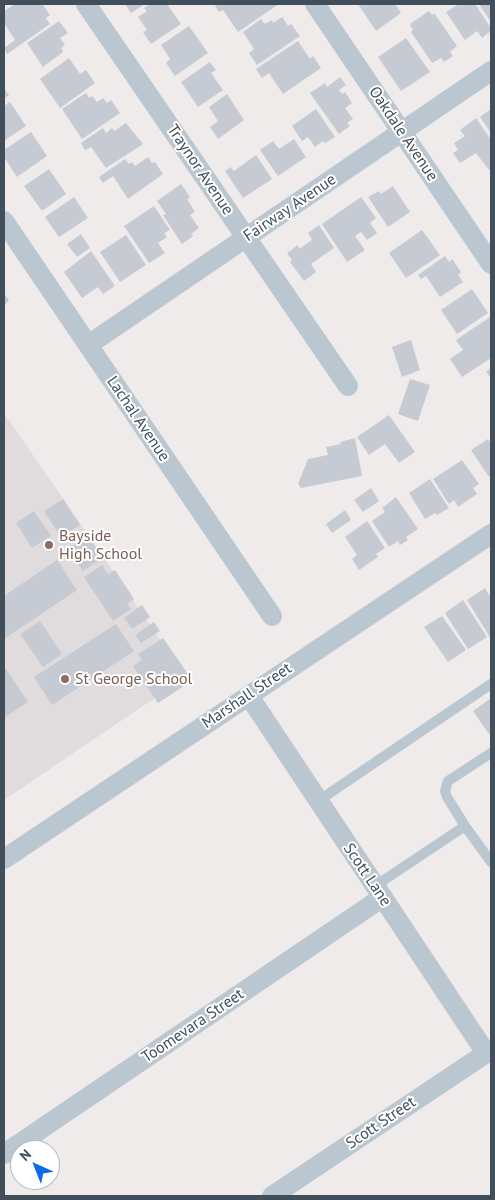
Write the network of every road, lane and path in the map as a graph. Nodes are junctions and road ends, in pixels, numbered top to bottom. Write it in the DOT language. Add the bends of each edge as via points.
graph roads {
  1 [pos="86,4"];
  2 [pos="314,4"];
  3 [pos="491,70"];
  4 [pos="402,132"];
  5 [pos="4,221"];
  6 [pos="246,237"];
  7 [pos="491,264"];
  8 [pos="88,345"];
  9 [pos="348,386"];
  10 [pos="491,534"];
  11 [pos="272,616"];
  12 [pos="491,684"];
  13 [pos="248,696"];
  14 [pos="491,753"];
  15 [pos="318,801"];
  16 [pos="465,826"];
  17 [pos="4,859"];
  18 [pos="491,862"];
  19 [pos="379,892"];
  20 [pos="489,1052"];
  21 [pos="4,1154"];
  22 [pos="272,1196"];
  1 -- 6 [label="street, Traynor Avenue"];
  2 -- 4 [label="street, Oakdale Avenue"];
  3 -- 4 [label="street, Fairway Avenue"];
  4 -- 6 [label="street, Fairway Avenue"];
  4 -- 7 [label="street, Oakdale Avenue"];
  5 -- 8 [label="street, Lachal Avenue"];
  6 -- 8 [label="street, Fairway Avenue"];
  6 -- 9 [label="street, Traynor Avenue"];
  8 -- 11 [label="street, Lachal Avenue"];
  10 -- 13 [label="street, Marshall Street"];
  12 -- 15 [label="lane"];
  13 -- 15 [label="street, Scott Lane"];
  13 -- 17 [label="street, Marshall Street"];
  14 -- 16 [label="lane" via="448,781 447,797"];
  15 -- 19 [label="street, Scott Lane"];
  16 -- 18 [label="lane"];
  16 -- 19 [label="lane"];
  19 -- 20 [label="street, Scott Lane"];
  19 -- 21 [label="street, Toomevara Street"];
  20 -- 22 [label="street, Scott Street"];
}
